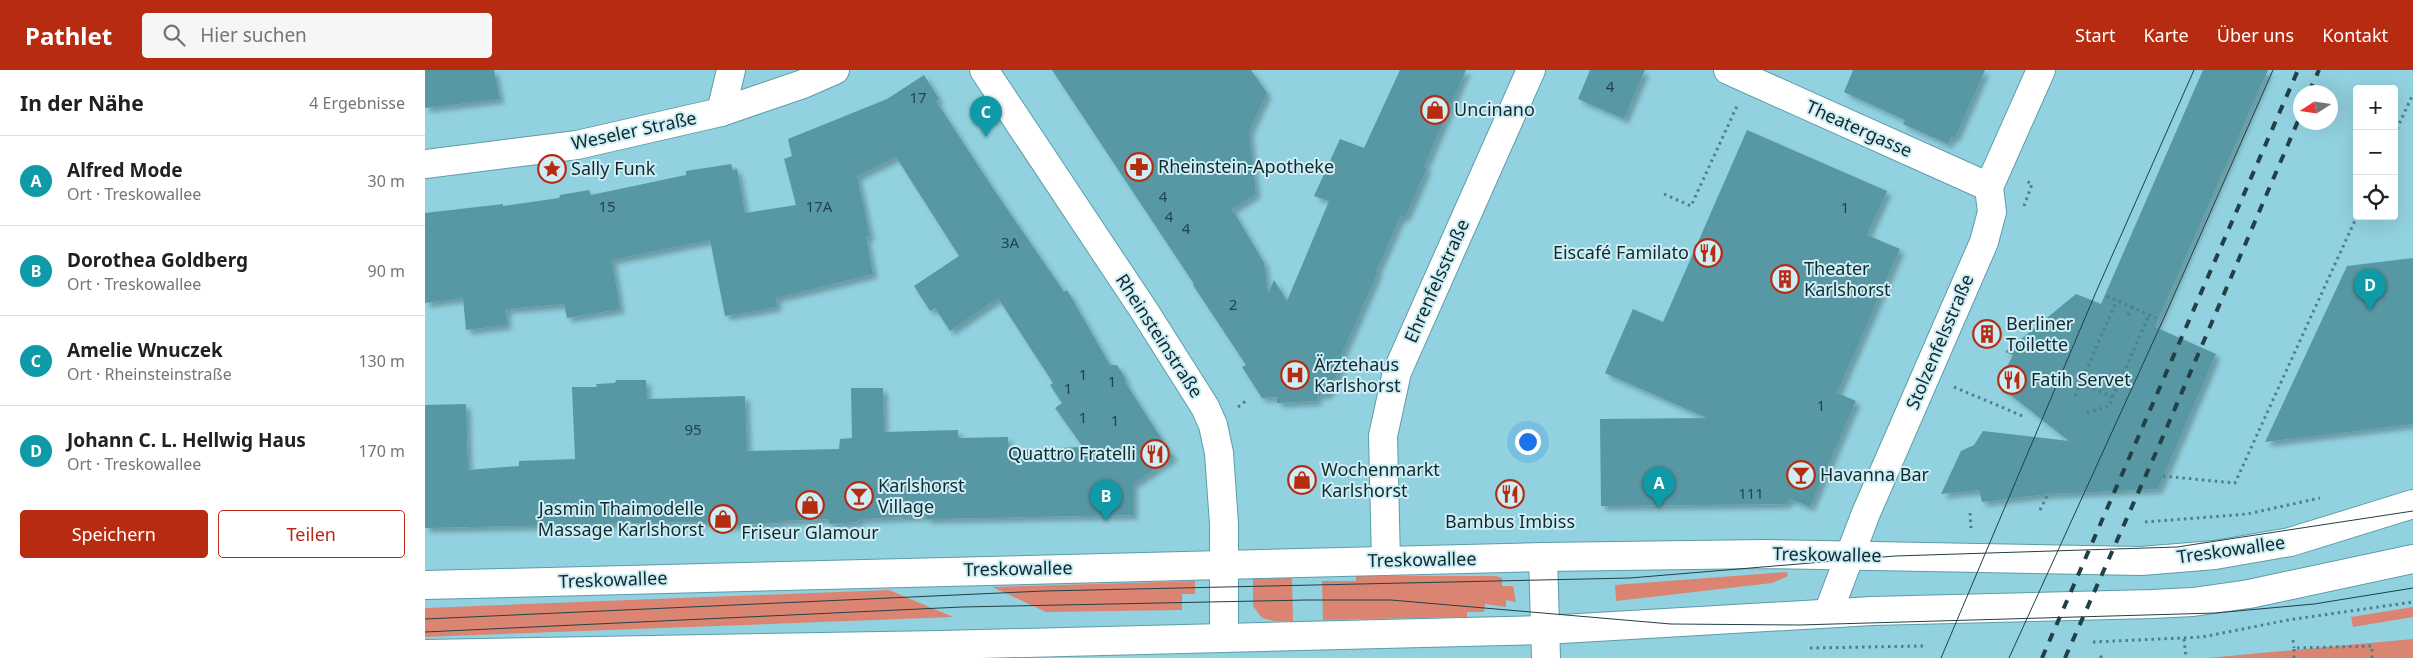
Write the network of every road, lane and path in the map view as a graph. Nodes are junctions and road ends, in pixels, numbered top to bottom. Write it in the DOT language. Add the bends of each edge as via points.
graph roads {
  1 [pos="731,70"];
  2 [pos="835,70"];
  3 [pos="985,70"];
  4 [pos="1531,70"];
  5 [pos="1728,70"];
  6 [pos="2041,70"];
  7 [pos="2413,94"];
  8 [pos="1735,111"];
  9 [pos="721,112"];
  10 [pos="2396,130"];
  11 [pos="425,164"];
  12 [pos="1989,187"];
  13 [pos="1664,194"];
  14 [pos="2355,220"];
  15 [pos="2107,296"];
  16 [pos="2117,300"];
  17 [pos="2131,307"];
  18 [pos="2128,315"];
  19 [pos="2149,315"];
  20 [pos="2156,318"];
  21 [pos="2081,383"];
  22 [pos="1951,385"];
  23 [pos="2075,396"];
  24 [pos="2113,397"];
  25 [pos="2087,413"];
  26 [pos="2025,417"];
  27 [pos="2163,476"];
  28 [pos="2048,494"];
  29 [pos="2321,498"];
  30 [pos="2413,504"];
  31 [pos="2040,510"];
  32 [pos="2145,522"];
  33 [pos="1849,555"];
  34 [pos="1543,557"];
  35 [pos="2413,559"];
  36 [pos="1386,561"];
  37 [pos="1224,565"];
  38 [pos="425,586"];
  39 [pos="1827,613"];
  40 [pos="1545,630"];
  41 [pos="1224,638"];
  42 [pos="2184,639"];
  43 [pos="2293,640"];
  44 [pos="2294,648"];
  45 [pos="2101,652"];
  46 [pos="425,654"];
  47 [pos="1545,658"];
  48 [pos="2101,658"];
  49 [pos="2186,658"];
  50 [pos="2294,658"];
  51 [pos="2372,658"];
  1 -- 9 [label="main road"];
  2 -- 9 [label="main road, Weseler Straße"];
  3 -- 37 [label="main road, Rheinsteinstraße" via="1205,407 1219,453"];
  4 -- 36 [label="main road, Ehrenfelsstraße" via="1397,372 1383,436"];
  5 -- 12 [label="main road, Theatergasse"];
  6 -- 12 [label="main road"];
  7 -- 10 [label="path"];
  8 -- 13 [label="path" via="1691,206"];
  9 -- 11 [label="main road, Weseler Straße" via="577,145"];
  12 -- 33 [label="main road, Stolzenfelsstraße" via="1992,212 1983,242"];
  14 -- 27 [label="path" via="2235,482"];
  15 -- 16 [label="path"];
  16 -- 17 [label="path"];
  16 -- 21 [label="path"];
  17 -- 18 [label="path"];
  17 -- 19 [label="path"];
  19 -- 20 [label="path"];
  19 -- 24 [label="path"];
  21 -- 23 [label="path"];
  21 -- 24 [label="path"];
  22 -- 26 [label="path"];
  24 -- 25 [label="path" via="2109,406"];
  28 -- 31 [label="path"];
  29 -- 32 [label="path" via="2247,514"];
  30 -- 33 [label="main road, Treskowallee" via="2290,542 2215,555 2141,561"];
  33 -- 34 [label="main road, Treskowallee"];
  33 -- 39 [label="main road, Stolzenfelsstraße"];
  34 -- 36 [label="main road, Treskowallee"];
  34 -- 40 [label="main road"];
  35 -- 39 [label="main road" via="2249,594 2193,602"];
  36 -- 37 [label="main road, Treskowallee"];
  37 -- 38 [label="main road, Treskowallee"];
  37 -- 41 [label="main road, Rheinsteinstraße"];
  39 -- 40 [label="main road"];
  40 -- 41 [label="main road"];
  40 -- 47 [label="main road"];
  41 -- 46 [label="main road"];
  42 -- 49 [label="path"];
  43 -- 44 [label="path"];
  44 -- 50 [label="path"];
  44 -- 51 [label="path" via="2372,646"];
  45 -- 48 [label="path"];
}
